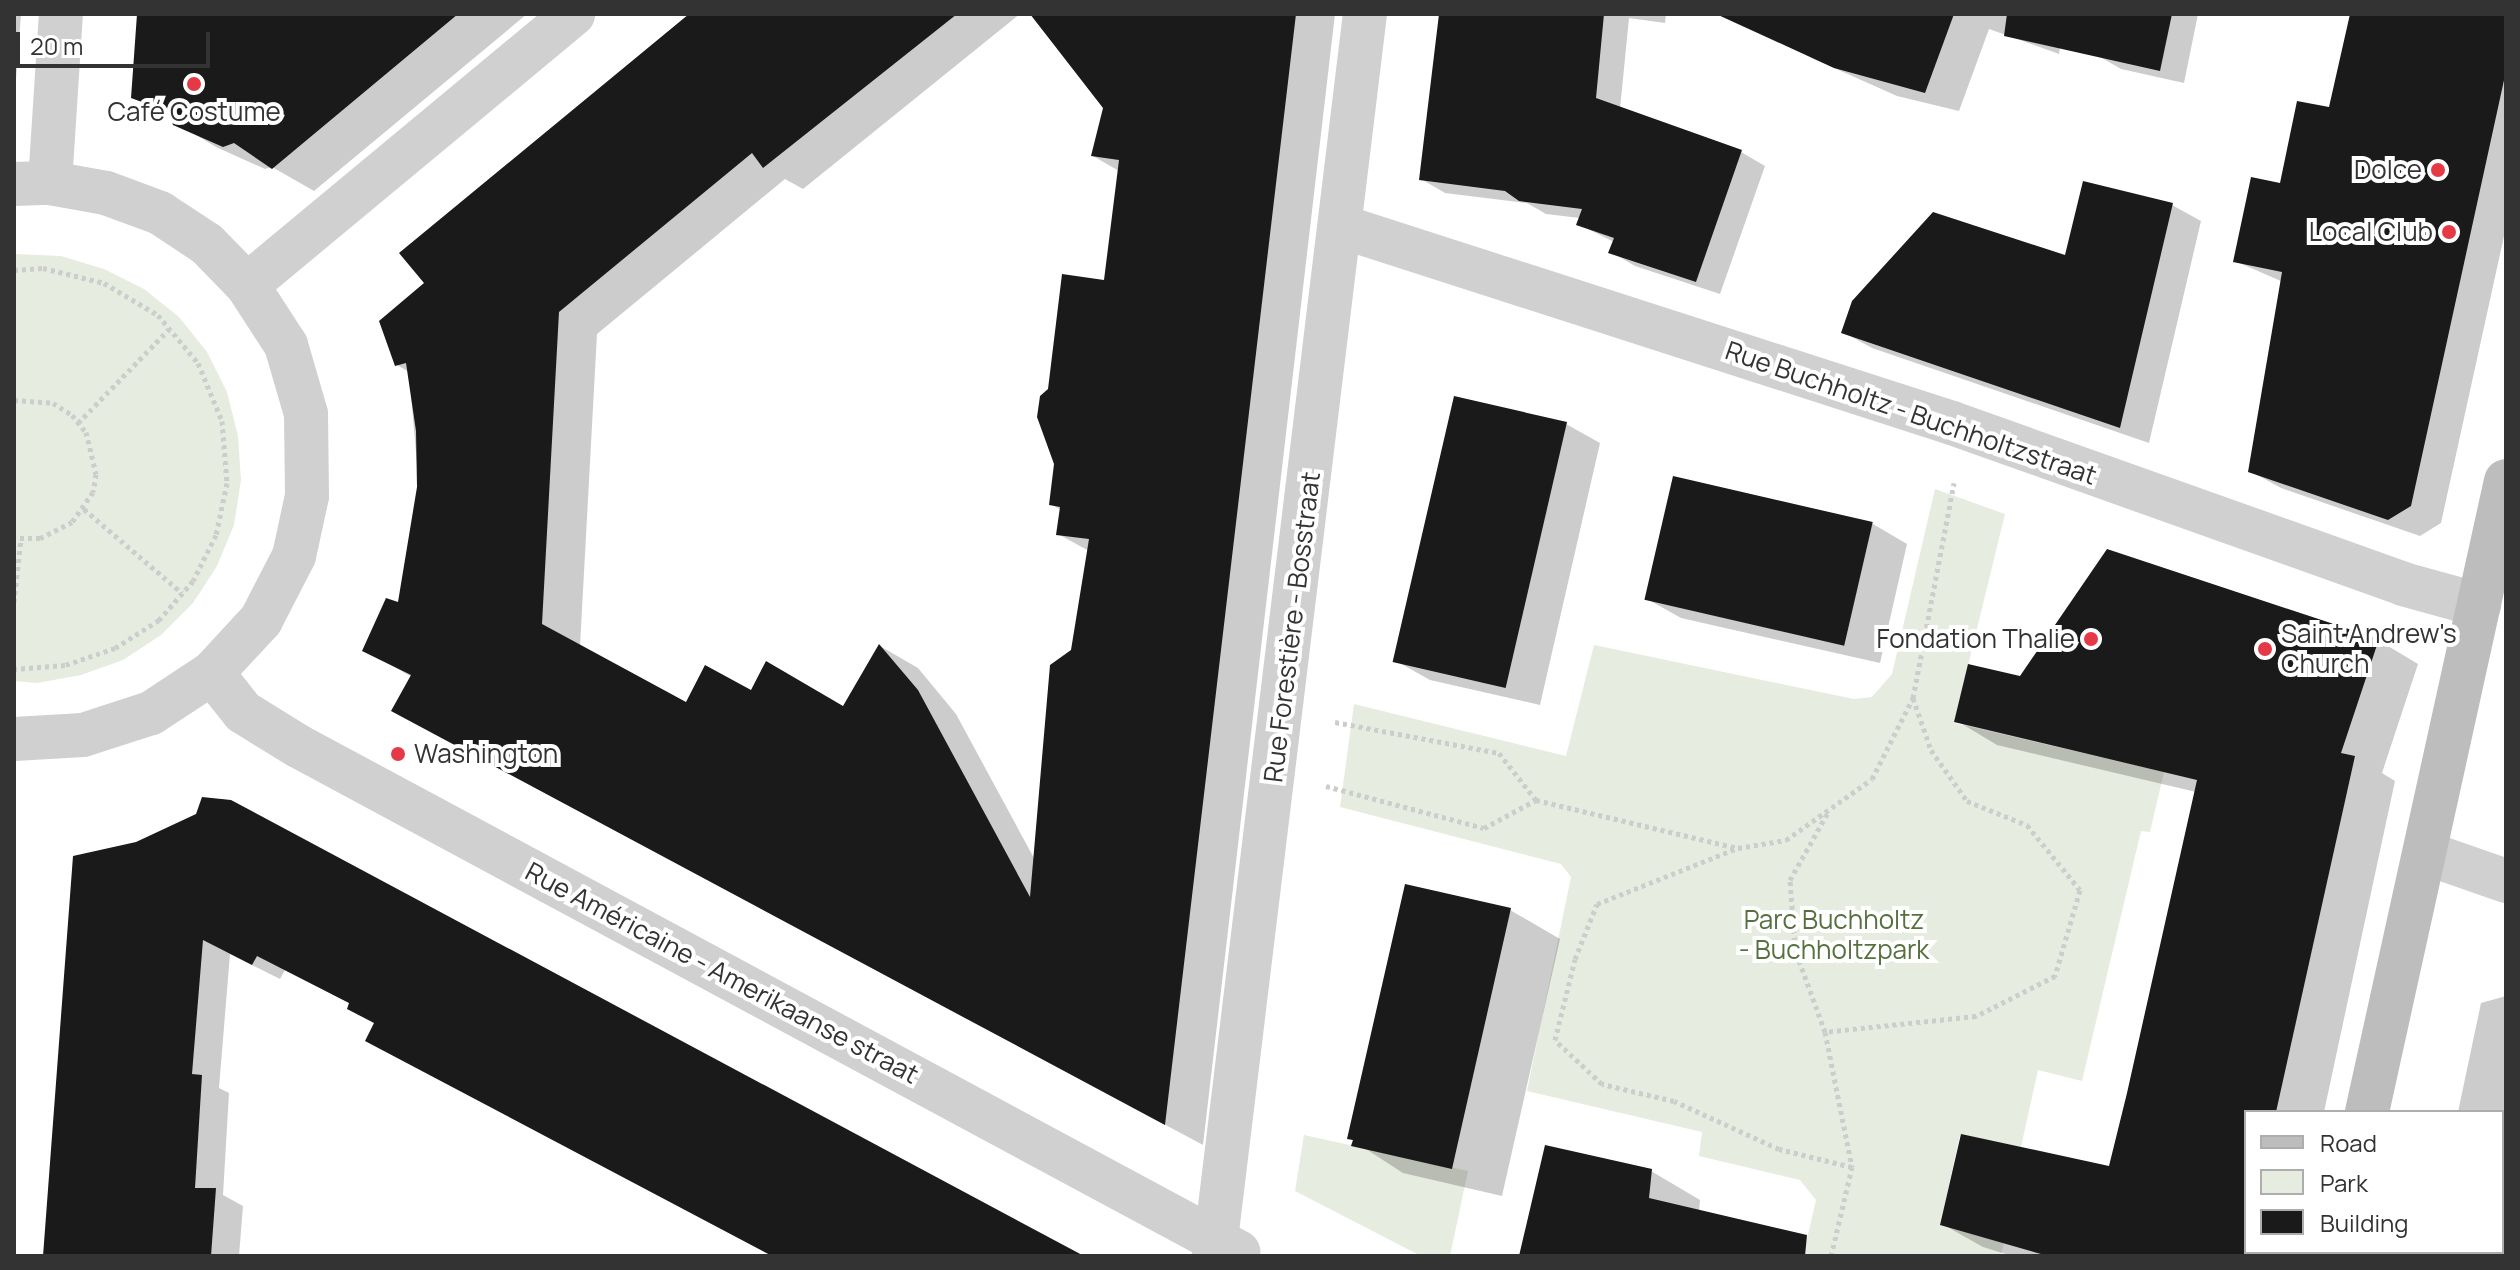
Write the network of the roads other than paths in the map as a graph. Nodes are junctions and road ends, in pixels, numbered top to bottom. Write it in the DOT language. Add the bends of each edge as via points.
graph roads {
  1 [pos="61,14"];
  2 [pos="573,14"];
  3 [pos="1365,14"];
  4 [pos="32,184"];
  5 [pos="1340,226"];
  6 [pos="247,285"];
  7 [pos="2506,481"];
  8 [pos="2479,605"];
  9 [pos="212,673"];
  10 [pos="14,739"];
  11 [pos="2426,853"];
  12 [pos="2506,881"];
  13 [pos="2367,1110"];
  14 [pos="1225,1251"];
  1 -- 4 [label="street"];
  2 -- 6 [label="street"];
  3 -- 5 [label="street, Rue Forestière - Bosstraat"];
  4 -- 6 [label="street" via="106,193 160,213 207,244"];
  5 -- 8 [label="street, Rue Buchholtz - Buchholtzstraat" via="1952,423 2403,584"];
  5 -- 14 [label="street, Rue Forestière - Bosstraat"];
  6 -- 9 [label="street" via="286,345 306,414 307,496 294,556 261,620"];
  7 -- 8 [label="main road"];
  8 -- 11 [label="main road"];
  9 -- 10 [label="street" via="151,713 97,731"];
  9 -- 14 [label="street, Rue Américaine - Amerikaanse straat" via="243,712 298,746"];
  11 -- 12 [label="street"];
  11 -- 13 [label="main road"];
}
